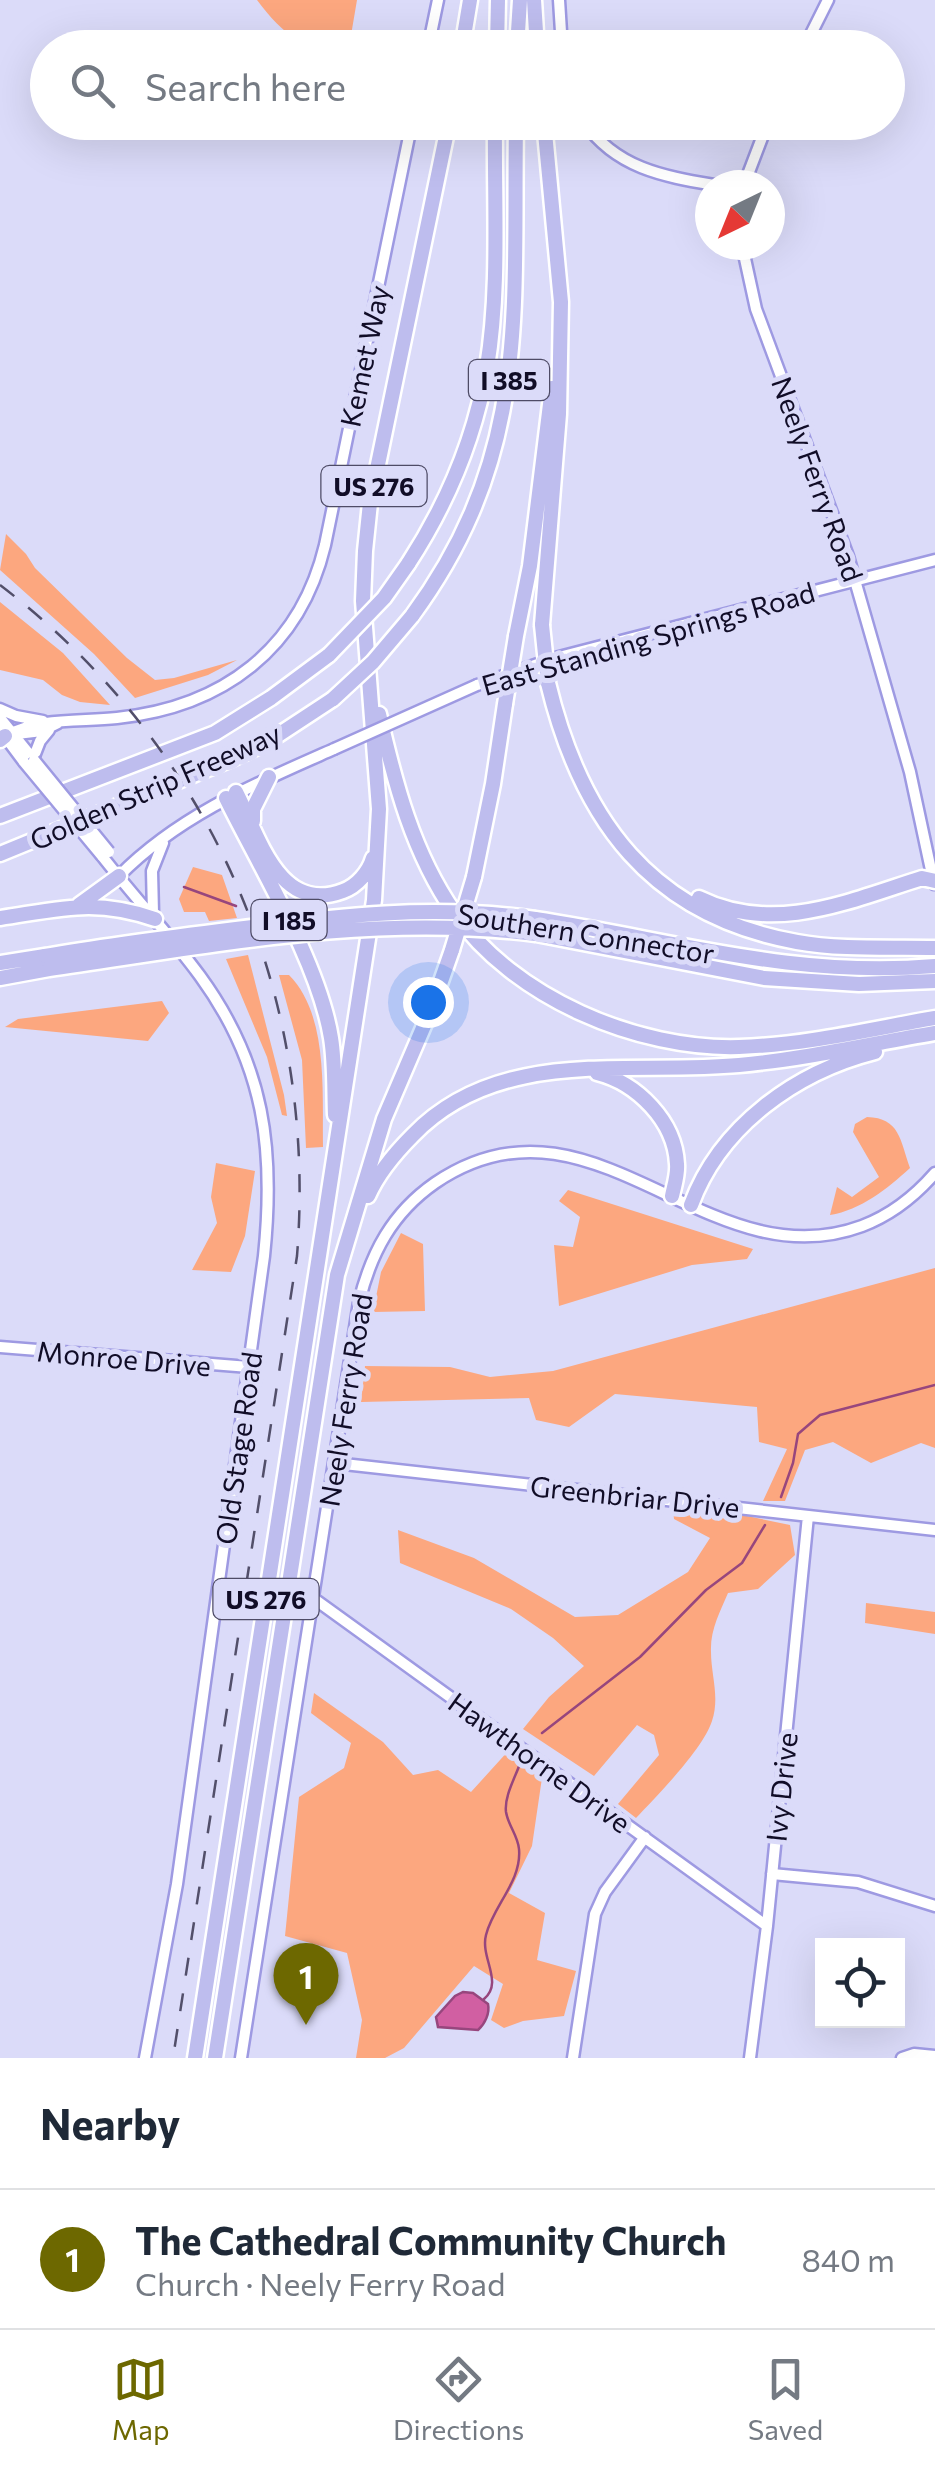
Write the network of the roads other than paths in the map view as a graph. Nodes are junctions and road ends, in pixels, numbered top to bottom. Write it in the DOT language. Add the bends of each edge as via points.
graph roads {
  1 [pos="438,0"];
  2 [pos="470,0"];
  3 [pos="498,0"];
  4 [pos="520,0"];
  5 [pos="534,0"];
  6 [pos="560,0"];
  7 [pos="828,0"];
  8 [pos="432,30"];
  9 [pos="465,30"];
  10 [pos="497,30"];
  11 [pos="518,30"];
  12 [pos="535,30"];
  13 [pos="561,30"];
  14 [pos="813,30"];
  15 [pos="408,140"];
  16 [pos="444,140"];
  17 [pos="495,140"];
  18 [pos="516,140"];
  19 [pos="546,140"];
  20 [pos="600,140"];
  21 [pos="761,140"];
  22 [pos="750,170"];
  23 [pos="695,181"];
  24 [pos="744,260"];
  25 [pos="561,302"];
  26 [pos="935,560"];
  27 [pos="855,581"];
  28 [pos="370,675"];
  29 [pos="0,708"];
  30 [pos="0,718"];
  31 [pos="55,723"];
  32 [pos="4,734"];
  33 [pos="30,760"];
  34 [pos="575,769"];
  35 [pos="269,778"];
  36 [pos="231,795"];
  37 [pos="0,816"];
  38 [pos="254,826"];
  39 [pos="379,838"];
  40 [pos="161,842"];
  41 [pos="0,854"];
  42 [pos="119,876"];
  43 [pos="934,883"];
  44 [pos="78,905"];
  45 [pos="0,918"];
  46 [pos="155,919"];
  47 [pos="535,926"];
  48 [pos="935,948"];
  49 [pos="47,962"];
  50 [pos="0,963"];
  51 [pos="935,966"];
  52 [pos="0,978"];
  53 [pos="935,982"];
  54 [pos="935,1018"];
  55 [pos="935,1036"];
  56 [pos="571,1070"];
  57 [pos="336,1140"];
  58 [pos="935,1172"];
  59 [pos="672,1196"];
  60 [pos="691,1205"];
  61 [pos="345,1249"];
  62 [pos="0,1348"];
  63 [pos="249,1367"];
  64 [pos="334,1463"];
  65 [pos="808,1516"];
  66 [pos="935,1530"];
  67 [pos="313,1598"];
  68 [pos="645,1838"];
  69 [pos="772,1874"];
  70 [pos="935,1906"];
  71 [pos="767,1926"];
  72 [pos="935,2056"];
  73 [pos="145,2058"];
  74 [pos="195,2058"];
  75 [pos="215,2058"];
  76 [pos="241,2058"];
  77 [pos="574,2058"];
  78 [pos="750,2058"];
  79 [pos="902,2058"];
  1 -- 8 [label="street"];
  2 -- 9 [label="highway"];
  3 -- 10 [label="highway"];
  4 -- 11 [label="highway"];
  5 -- 12 [label="highway"];
  6 -- 13 [label="street"];
  7 -- 14 [label="street"];
  15 -- 31 [label="street, Kemet Way" via="325,545 304,607 266,656 218,688 145,714"];
  16 -- 28 [label="highway, US 276" via="370,503 363,601"];
  17 -- 37 [label="highway, Golden Strip Freeway / I 385, bridge" via="487,367 468,446 430,529 384,598 329,656 214,733"];
  18 -- 41 [label="highway, Golden Strip Freeway / I 385, bridge" via="505,411 489,473 441,576 373,662 334,699 266,743"];
  19 -- 25 [label="highway, US 276"];
  20 -- 23 [label="street" via="637,168"];
  21 -- 22 [label="street"];
  24 -- 27 [label="street, Neely Ferry Road"];
  25 -- 34 [label="highway, bridge" via="560,414 542,625 548,683"];
  25 -- 61 [label="highway, US 276, bridge" via="530,566 474,876 432,1007 384,1119"];
  26 -- 27 [label="street, East Standing Springs Road"];
  27 -- 35 [label="street, East Standing Springs Road, bridge" via="556,658 477,685"];
  27 -- 43 [label="street, Neely Ferry Road"];
  28 -- 39 [label="highway, US 276"];
  28 -- 54 [label="highway" via="394,776 438,888 477,938 550,997 618,1028 703,1046 774,1044"];
  29 -- 31 [label="street"];
  30 -- 32 [label="street, Old Stage Road"];
  31 -- 32 [label="street, Kemet Way" via="24,735"];
  31 -- 33 [label="street"];
  32 -- 33 [label="street, Old Stage Road"];
  33 -- 42 [label="street, Old Stage Road, bridge"];
  34 -- 43 [label="highway" via="616,828 653,866 731,911 793,915 922,878"];
  34 -- 48 [label="highway" via="622,848 702,910 801,943"];
  35 -- 36 [label="street, East Standing Springs Road"];
  35 -- 38 [label="highway" via="253,809"];
  36 -- 38 [label="highway"];
  36 -- 40 [label="street, East Standing Springs Road"];
  36 -- 57 [label="highway" via="323,1004 332,1040"];
  38 -- 39 [label="highway" via="288,886 310,896 353,887 371,866"];
  39 -- 57 [label="highway, US 276"];
  40 -- 42 [label="street, East Standing Springs Road" via="142,864"];
  40 -- 46 [label="street" via="152,871"];
  42 -- 44 [label="highway"];
  42 -- 46 [label="street, Old Stage Road"];
  44 -- 45 [label="highway"];
  44 -- 46 [label="highway"];
  46 -- 63 [label="street, Old Stage Road" via="228,1021 262,1112 270,1198"];
  47 -- 49 [label="highway, Southern Connector / I 185, bridge" via="360,928"];
  47 -- 51 [label="highway, Southern Connector / I 185" via="831,969"];
  47 -- 53 [label="highway, Southern Connector / I 185" via="764,978"];
  49 -- 50 [label="highway, Southern Connector / I 185"];
  49 -- 52 [label="highway, Southern Connector / I 185"];
  55 -- 56 [label="highway" via="744,1064"];
  55 -- 60 [label="highway" via="858,1056 786,1090 720,1152"];
  56 -- 59 [label="highway" via="625,1084 655,1110 676,1154"];
  56 -- 61 [label="highway" via="493,1083 426,1121 372,1187"];
  57 -- 74 [label="highway, US 276"];
  58 -- 60 [label="street, Neely Ferry Road" via="886,1214 829,1235 781,1237"];
  59 -- 60 [label="street, Neely Ferry Road"];
  59 -- 64 [label="street, Neely Ferry Road" via="581,1158 538,1152 469,1165 418,1196 388,1229 369,1264"];
  61 -- 75 [label="highway, US 276"];
  62 -- 63 [label="street, Monroe Drive"];
  63 -- 73 [label="street, Old Stage Road" via="177,1884"];
  64 -- 65 [label="street, Greenbriar Drive"];
  64 -- 67 [label="street, Neely Ferry Road"];
  65 -- 66 [label="street, Greenbriar Drive"];
  65 -- 69 [label="street, Ivy Drive"];
  67 -- 68 [label="street, Hawthorne Drive"];
  67 -- 76 [label="street, Neely Ferry Road"];
  68 -- 71 [label="street, Hawthorne Drive"];
  68 -- 77 [label="street" via="595,1914"];
  69 -- 70 [label="street" via="858,1882"];
  69 -- 71 [label="street, Ivy Drive"];
  71 -- 78 [label="street, Ivy Drive"];
  72 -- 79 [label="street"];
}
